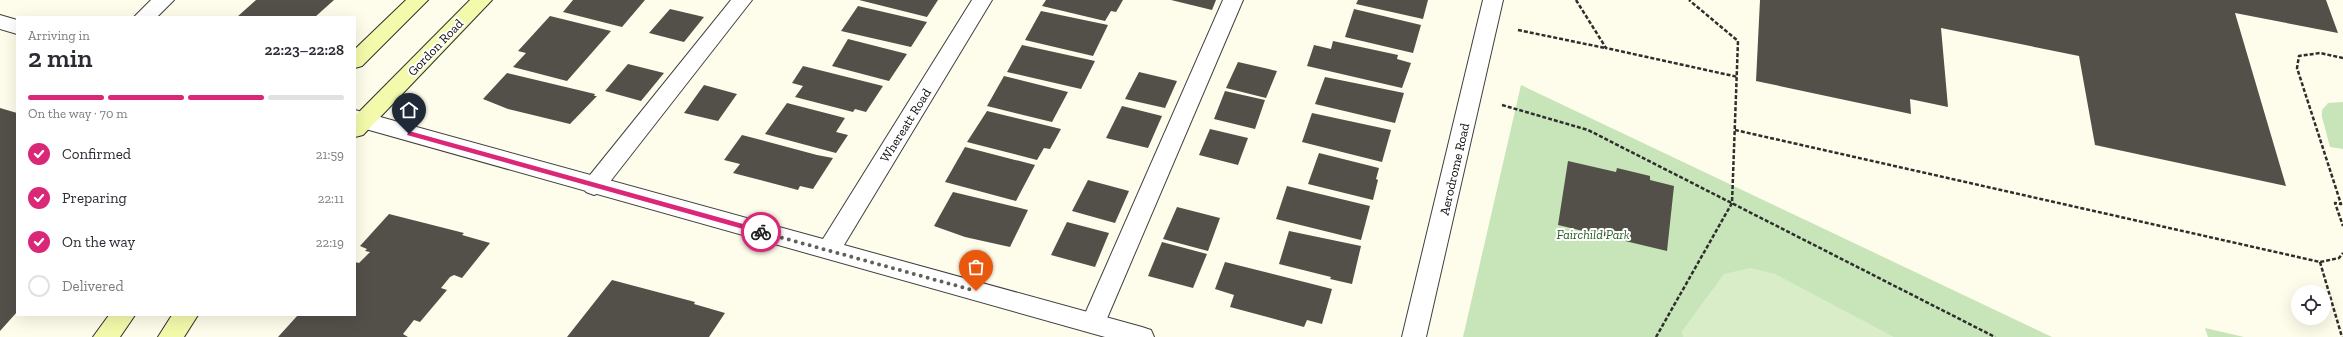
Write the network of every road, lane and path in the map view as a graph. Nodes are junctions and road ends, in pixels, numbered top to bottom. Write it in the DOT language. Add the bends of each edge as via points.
graph roads {
  1 [pos="164,0"];
  2 [pos="418,0"];
  3 [pos="482,0"];
  4 [pos="742,0"];
  5 [pos="982,0"];
  6 [pos="1233,0"];
  7 [pos="1493,0"];
  8 [pos="1576,0"];
  9 [pos="1689,0"];
  10 [pos="145,16"];
  11 [pos="0,22"];
  12 [pos="1488,24"];
  13 [pos="16,27"];
  14 [pos="1606,48"];
  15 [pos="2343,58"];
  16 [pos="356,60"];
  17 [pos="1738,77"];
  18 [pos="1472,93"];
  19 [pos="358,123"];
  20 [pos="1735,130"];
  21 [pos="594,186"];
  22 [pos="1732,203"];
  23 [pos="2342,204"];
  24 [pos="2343,226"];
  25 [pos="828,250"];
  26 [pos="2343,253"];
  27 [pos="2320,262"];
  28 [pos="122,316"];
  29 [pos="185,316"];
  30 [pos="1093,323"];
  31 [pos="105,337"];
  32 [pos="170,337"];
  33 [pos="1142,337"];
  34 [pos="1414,337"];
  35 [pos="1656,337"];
  36 [pos="1995,337"];
  37 [pos="2342,337"];
  1 -- 10 [label="street"];
  2 -- 16 [label="main road"];
  3 -- 19 [label="main road, Gordon Road"];
  4 -- 21 [label="street"];
  5 -- 25 [label="street, Whereatt Road"];
  6 -- 30 [label="street"];
  7 -- 12 [label="street, Aerodrome Road"];
  8 -- 14 [label="path"];
  9 -- 17 [label="path" via="1738,41"];
  11 -- 13 [label="street"];
  12 -- 14 [label="path"];
  12 -- 18 [label="street, Aerodrome Road"];
  14 -- 17 [label="path"];
  15 -- 23 [label="path" via="2320,53 2299,56 2297,68"];
  17 -- 20 [label="path"];
  18 -- 22 [label="path" via="1524,113 1588,130"];
  18 -- 34 [label="street, Aerodrome Road"];
  19 -- 21 [label="street"];
  20 -- 22 [label="path"];
  20 -- 27 [label="path"];
  21 -- 25 [label="street"];
  22 -- 35 [label="path"];
  22 -- 36 [label="path"];
  23 -- 24 [label="path" via="2335,202"];
  25 -- 30 [label="street"];
  26 -- 27 [label="path" via="2339,258"];
  27 -- 37 [label="path"];
  28 -- 31 [label="main road"];
  29 -- 32 [label="main road"];
  30 -- 33 [label="street"];
}
